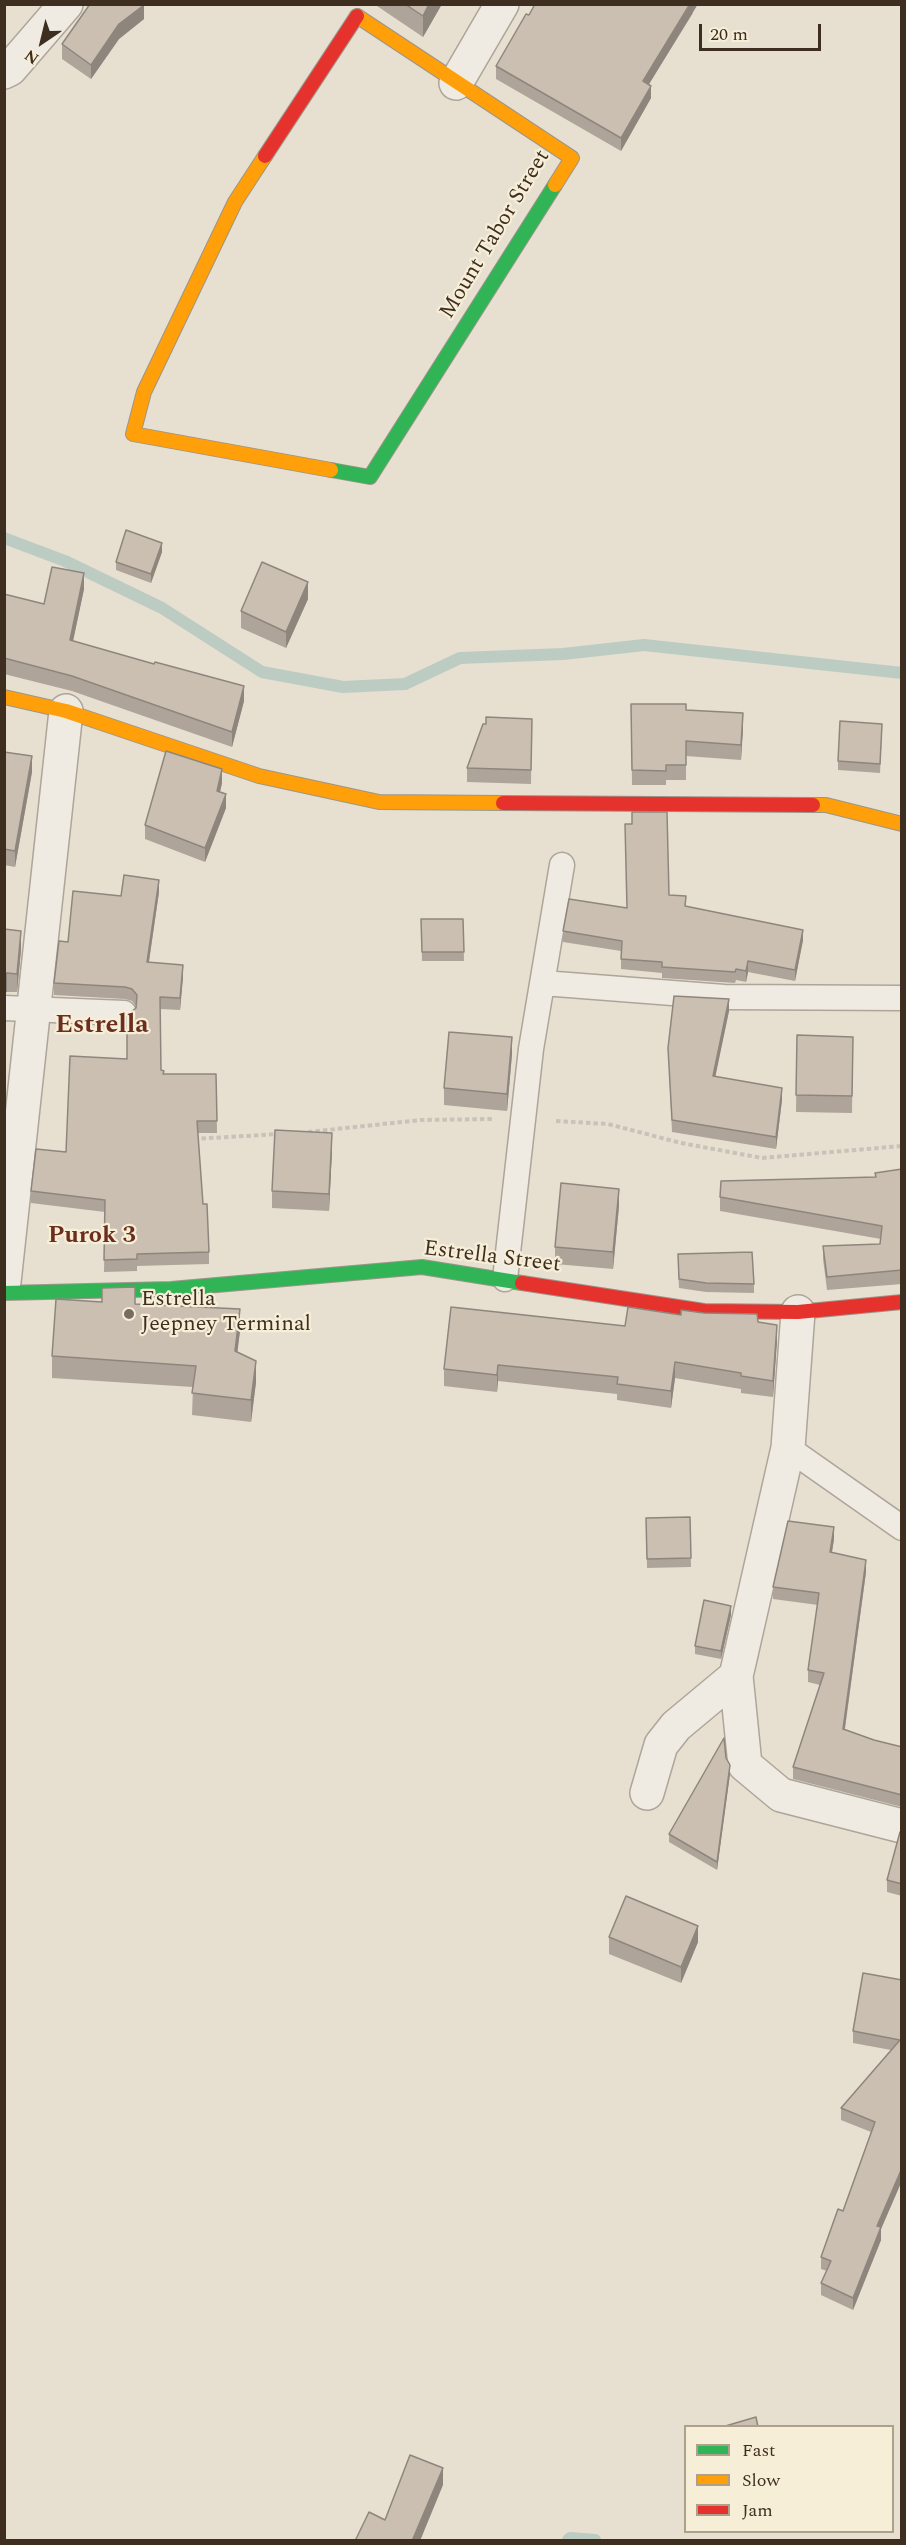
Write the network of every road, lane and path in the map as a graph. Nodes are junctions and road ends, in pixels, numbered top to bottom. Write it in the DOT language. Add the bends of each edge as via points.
graph roads {
  1 [pos="66,4"];
  2 [pos="501,4"];
  3 [pos="4,72"];
  4 [pos="456,83"];
  5 [pos="4,697"];
  6 [pos="66,711"];
  7 [pos="902,824"];
  8 [pos="562,865"];
  9 [pos="543,983"];
  10 [pos="902,998"];
  11 [pos="19,1008"];
  12 [pos="124,1013"];
  13 [pos="523,1118"];
  14 [pos="301,1132"];
  15 [pos="281,1134"];
  16 [pos="190,1139"];
  17 [pos="902,1146"];
  18 [pos="505,1279"];
  19 [pos="4,1282"];
  20 [pos="4,1293"];
  21 [pos="902,1302"];
  22 [pos="798,1312"];
  23 [pos="788,1448"];
  24 [pos="902,1528"];
  25 [pos="736,1676"];
  26 [pos="647,1793"];
  27 [pos="902,1826"];
  1 -- 3 [label="street"];
  2 -- 4 [label="street"];
  4 -- 4 [label="street, Mount Tabor Street" via="357,15 235,202 144,392 133,434 370,477 572,158"];
  5 -- 6 [label="street"];
  6 -- 7 [label="street" via="259,776 379,802 826,805"];
  6 -- 11 [label="street"];
  8 -- 9 [label="lane"];
  9 -- 10 [label="lane" via="724,997"];
  9 -- 13 [label="lane"];
  11 -- 12 [label="lane"];
  11 -- 19 [label="street"];
  13 -- 14 [label="path" via="421,1120"];
  13 -- 17 [label="path" via="608,1124 762,1158"];
  13 -- 18 [label="lane"];
  15 -- 16 [label="path"];
  18 -- 20 [label="street, Estrella Street" via="422,1268 171,1289"];
  18 -- 22 [label="street, Estrella Street" via="704,1311"];
  21 -- 22 [label="street, Estrella Street"];
  22 -- 23 [label="street"];
  23 -- 24 [label="lane"];
  23 -- 25 [label="street"];
  25 -- 26 [label="street" via="676,1726 661,1745"];
  25 -- 27 [label="street" via="745,1765 781,1795"];
}
